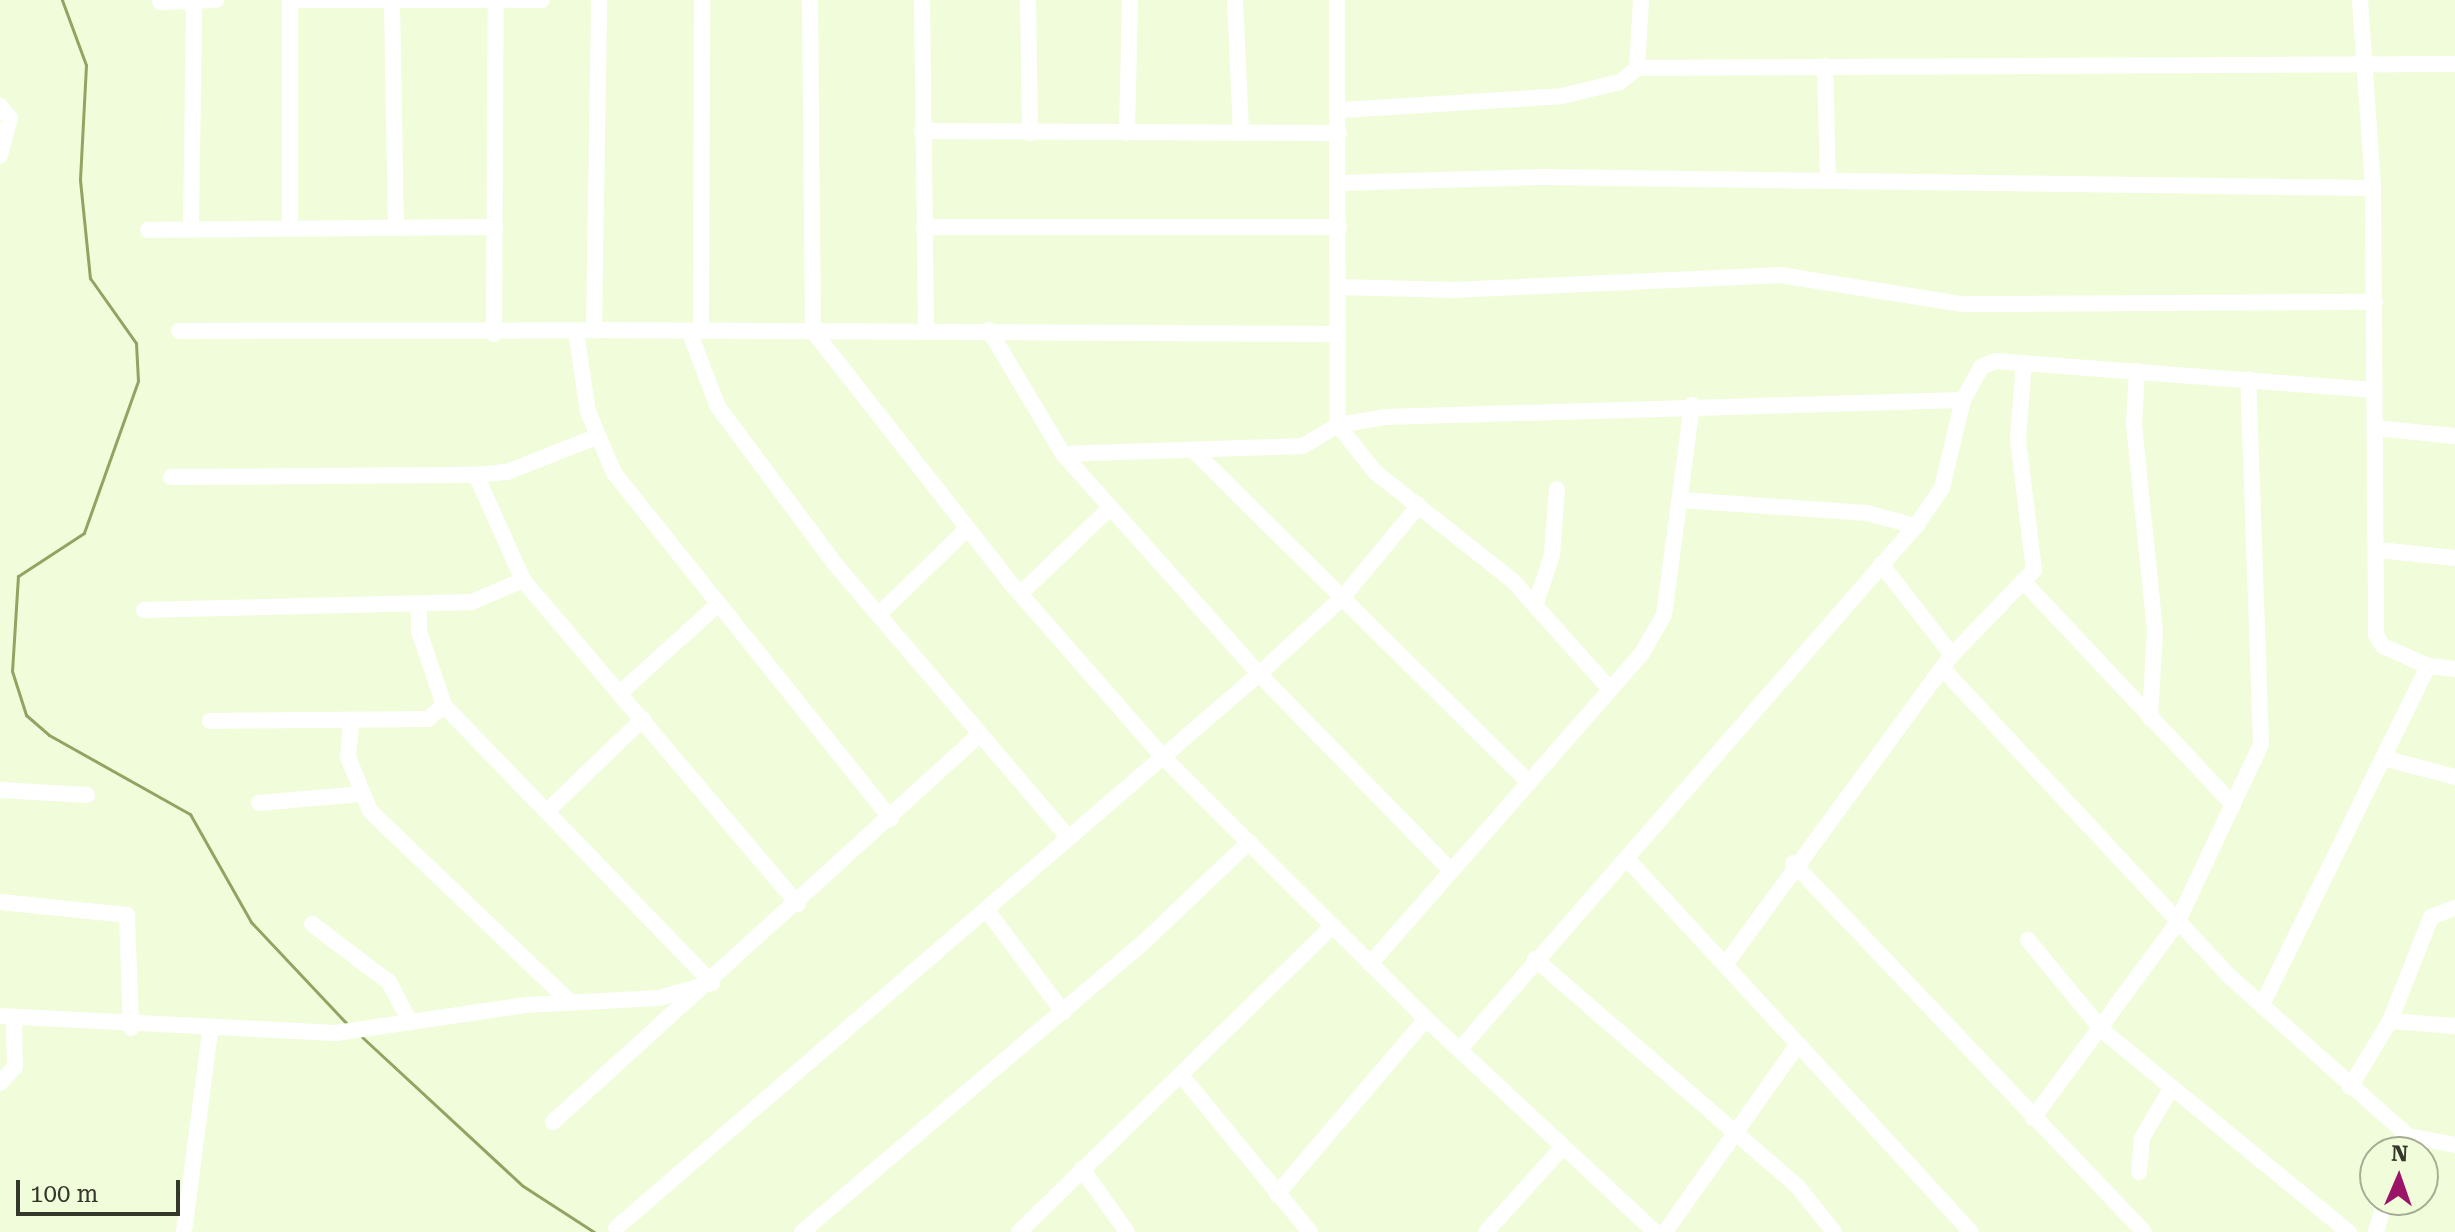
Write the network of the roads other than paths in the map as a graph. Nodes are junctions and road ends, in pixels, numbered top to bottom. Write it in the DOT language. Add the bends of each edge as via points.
graph roads {
  1 [pos="194,0"];
  2 [pos="216,0"];
  3 [pos="290,0"];
  4 [pos="299,0"];
  5 [pos="542,0"];
  6 [pos="585,0"];
  7 [pos="599,0"];
  8 [pos="702,0"];
  9 [pos="810,0"];
  10 [pos="922,0"];
  11 [pos="1028,0"];
  12 [pos="1130,0"];
  13 [pos="1235,0"];
  14 [pos="1337,0"];
  15 [pos="1641,0"];
  16 [pos="2360,0"];
  17 [pos="160,2"];
  18 [pos="392,2"];
  19 [pos="496,2"];
  20 [pos="2367,62"];
  21 [pos="2455,64"];
  22 [pos="1825,66"];
  23 [pos="1637,68"];
  24 [pos="0,106"];
  25 [pos="1342,110"];
  26 [pos="922,131"];
  27 [pos="1241,132"];
  28 [pos="1030,133"];
  29 [pos="1127,133"];
  30 [pos="1339,133"];
  31 [pos="0,156"];
  32 [pos="1828,179"];
  33 [pos="1339,183"];
  34 [pos="2373,188"];
  35 [pos="290,223"];
  36 [pos="396,226"];
  37 [pos="495,227"];
  38 [pos="924,227"];
  39 [pos="1339,227"];
  40 [pos="191,228"];
  41 [pos="148,230"];
  42 [pos="1339,287"];
  43 [pos="2375,302"];
  44 [pos="926,329"];
  45 [pos="594,330"];
  46 [pos="695,330"];
  47 [pos="989,330"];
  48 [pos="179,331"];
  49 [pos="576,331"];
  50 [pos="813,331"];
  51 [pos="494,334"];
  52 [pos="1337,334"];
  53 [pos="2024,363"];
  54 [pos="2137,371"];
  55 [pos="2248,379"];
  56 [pos="2373,390"];
  57 [pos="1963,400"];
  58 [pos="1692,405"];
  59 [pos="1338,425"];
  60 [pos="2375,428"];
  61 [pos="2455,436"];
  62 [pos="596,437"];
  63 [pos="1063,454"];
  64 [pos="1197,454"];
  65 [pos="476,475"];
  66 [pos="171,477"];
  67 [pos="1557,489"];
  68 [pos="1681,500"];
  69 [pos="1419,505"];
  70 [pos="1108,510"];
  71 [pos="1916,526"];
  72 [pos="966,530"];
  73 [pos="2379,550"];
  74 [pos="2455,558"];
  75 [pos="1881,564"];
  76 [pos="523,580"];
  77 [pos="2023,581"];
  78 [pos="1020,594"];
  79 [pos="1343,597"];
  80 [pos="419,606"];
  81 [pos="1535,606"];
  82 [pos="715,607"];
  83 [pos="144,610"];
  84 [pos="878,615"];
  85 [pos="1947,661"];
  86 [pos="2428,666"];
  87 [pos="2455,669"];
  88 [pos="1259,674"];
  89 [pos="1609,688"];
  90 [pos="621,692"];
  91 [pos="444,705"];
  92 [pos="2150,718"];
  93 [pos="643,719"];
  94 [pos="210,721"];
  95 [pos="351,724"];
  96 [pos="980,734"];
  97 [pos="1162,756"];
  98 [pos="2387,759"];
  99 [pos="2455,777"];
  100 [pos="1529,782"];
  101 [pos="0,790"];
  102 [pos="359,794"];
  103 [pos="87,795"];
  104 [pos="259,803"];
  105 [pos="2233,805"];
  106 [pos="547,811"];
  107 [pos="891,819"];
  108 [pos="1067,836"];
  109 [pos="1249,842"];
  110 [pos="1628,860"];
  111 [pos="1793,863"];
  112 [pos="1448,868"];
  113 [pos="0,902"];
  114 [pos="798,904"];
  115 [pos="2455,908"];
  116 [pos="986,909"];
  117 [pos="312,924"];
  118 [pos="2176,925"];
  119 [pos="1332,927"];
  120 [pos="2028,940"];
  121 [pos="1535,959"];
  122 [pos="1727,962"];
  123 [pos="1370,964"];
  124 [pos="712,983"];
  125 [pos="570,1002"];
  126 [pos="2262,1005"];
  127 [pos="1063,1012"];
  128 [pos="7,1017"];
  129 [pos="1426,1019"];
  130 [pos="2390,1021"];
  131 [pos="410,1022"];
  132 [pos="2455,1026"];
  133 [pos="131,1028"];
  134 [pos="2103,1031"];
  135 [pos="210,1032"];
  136 [pos="1798,1044"];
  137 [pos="1460,1049"];
  138 [pos="1181,1075"];
  139 [pos="0,1083"];
  140 [pos="2350,1087"];
  141 [pos="2170,1090"];
  142 [pos="2033,1118"];
  143 [pos="553,1122"];
  144 [pos="1735,1131"];
  145 [pos="2399,1136"];
  146 [pos="1562,1148"];
  147 [pos="1082,1169"];
  148 [pos="2139,1172"];
  149 [pos="1277,1194"];
  150 [pos="616,1228"];
  151 [pos="188,1231"];
  152 [pos="1655,1231"];
  153 [pos="802,1232"];
  154 [pos="1019,1232"];
  155 [pos="1127,1232"];
  156 [pos="1310,1232"];
  157 [pos="1486,1232"];
  158 [pos="1834,1232"];
  159 [pos="1971,1232"];
  160 [pos="2144,1232"];
  161 [pos="2349,1232"];
  1 -- 2 [label="street"];
  1 -- 17 [label="street"];
  1 -- 40 [label="street"];
  3 -- 35 [label="street"];
  4 -- 18 [label="street"];
  5 -- 19 [label="street"];
  6 -- 7 [label="street"];
  7 -- 45 [label="street"];
  8 -- 46 [label="street"];
  9 -- 50 [label="street"];
  10 -- 26 [label="street"];
  11 -- 28 [label="street"];
  12 -- 29 [label="street"];
  13 -- 27 [label="street"];
  14 -- 25 [label="street"];
  15 -- 23 [label="street"];
  16 -- 20 [label="street"];
  18 -- 19 [label="street"];
  18 -- 36 [label="street"];
  19 -- 37 [label="street"];
  20 -- 21 [label="street"];
  20 -- 22 [label="street"];
  20 -- 34 [label="street"];
  22 -- 23 [label="street"];
  22 -- 32 [label="street"];
  23 -- 25 [label="street" via="1592,92"];
  24 -- 31 [label="street" via="10,118"];
  25 -- 30 [label="street"];
  26 -- 28 [label="street"];
  26 -- 38 [label="street"];
  27 -- 29 [label="street"];
  27 -- 30 [label="street"];
  28 -- 29 [label="street"];
  30 -- 33 [label="street"];
  32 -- 33 [label="street"];
  32 -- 34 [label="street"];
  33 -- 39 [label="street"];
  34 -- 43 [label="street"];
  35 -- 36 [label="street"];
  35 -- 40 [label="street"];
  36 -- 37 [label="street"];
  37 -- 51 [label="street"];
  38 -- 39 [label="street"];
  38 -- 44 [label="street"];
  39 -- 42 [label="street"];
  40 -- 41 [label="street"];
  42 -- 43 [label="street" via="1453,290 1779,275 1963,304"];
  42 -- 52 [label="street"];
  43 -- 56 [label="street"];
  44 -- 47 [label="street"];
  44 -- 50 [label="street"];
  45 -- 46 [label="street"];
  45 -- 49 [label="street"];
  46 -- 50 [label="street"];
  46 -- 84 [label="street" via="718,407"];
  47 -- 52 [label="street"];
  47 -- 63 [label="street"];
  48 -- 51 [label="street"];
  49 -- 51 [label="street"];
  49 -- 62 [label="street"];
  50 -- 72 [label="street"];
  52 -- 59 [label="street"];
  53 -- 54 [label="street"];
  53 -- 57 [label="street" via="1981,367"];
  53 -- 77 [label="street" via="2018,439 2037,555"];
  54 -- 55 [label="street"];
  54 -- 92 [label="street" via="2134,424 2155,631"];
  55 -- 56 [label="street"];
  55 -- 105 [label="street" via="2261,744"];
  56 -- 60 [label="street"];
  57 -- 58 [label="street"];
  57 -- 71 [label="street" via="1955,454"];
  58 -- 59 [label="street" via="1386,417"];
  58 -- 68 [label="street"];
  59 -- 64 [label="street" via="1303,446"];
  59 -- 69 [label="street" via="1355,454"];
  60 -- 61 [label="street"];
  60 -- 73 [label="street"];
  62 -- 65 [label="street" via="507,472"];
  62 -- 82 [label="street" via="645,520"];
  63 -- 64 [label="street"];
  63 -- 70 [label="street"];
  64 -- 79 [label="street"];
  65 -- 66 [label="street"];
  65 -- 76 [label="street"];
  67 -- 81 [label="street" via="1552,555"];
  68 -- 71 [label="street" via="1867,513"];
  68 -- 89 [label="street" via="1664,615"];
  69 -- 79 [label="street"];
  69 -- 81 [label="street"];
  70 -- 78 [label="street"];
  70 -- 88 [label="street"];
  71 -- 75 [label="street"];
  72 -- 78 [label="street"];
  72 -- 84 [label="street"];
  73 -- 74 [label="street"];
  73 -- 86 [label="street" via="2376,635 2383,646"];
  75 -- 85 [label="street"];
  75 -- 110 [label="street"];
  76 -- 80 [label="street" via="472,602"];
  76 -- 90 [label="street"];
  77 -- 85 [label="street"];
  77 -- 92 [label="street"];
  78 -- 97 [label="street"];
  79 -- 88 [label="street"];
  79 -- 100 [label="street"];
  80 -- 83 [label="street" via="291,601"];
  80 -- 91 [label="street" via="419,631"];
  81 -- 89 [label="street"];
  82 -- 90 [label="street"];
  82 -- 107 [label="street"];
  84 -- 96 [label="street"];
  85 -- 111 [label="street"];
  85 -- 118 [label="street"];
  86 -- 87 [label="street"];
  86 -- 98 [label="street"];
  88 -- 97 [label="street"];
  88 -- 112 [label="street"];
  89 -- 100 [label="street"];
  90 -- 93 [label="street"];
  91 -- 95 [label="street" via="428,719"];
  91 -- 106 [label="street"];
  92 -- 105 [label="street"];
  93 -- 106 [label="street"];
  93 -- 114 [label="street"];
  94 -- 95 [label="street"];
  95 -- 102 [label="street" via="347,748"];
  96 -- 107 [label="street"];
  96 -- 108 [label="street"];
  97 -- 108 [label="street"];
  97 -- 109 [label="street"];
  98 -- 99 [label="street"];
  98 -- 126 [label="street"];
  100 -- 112 [label="street"];
  101 -- 103 [label="street"];
  102 -- 104 [label="street"];
  102 -- 125 [label="street"];
  105 -- 118 [label="street"];
  106 -- 124 [label="street"];
  107 -- 114 [label="street"];
  108 -- 116 [label="street"];
  109 -- 119 [label="street"];
  109 -- 127 [label="street"];
  110 -- 121 [label="street"];
  110 -- 122 [label="street"];
  111 -- 122 [label="street"];
  111 -- 142 [label="street"];
  112 -- 123 [label="street"];
  113 -- 133 [label="street" via="127,915"];
  114 -- 124 [label="street"];
  115 -- 130 [label="street" via="2431,917"];
  116 -- 127 [label="street"];
  116 -- 150 [label="street"];
  117 -- 131 [label="street" via="389,982"];
  118 -- 126 [label="street"];
  118 -- 134 [label="street"];
  119 -- 123 [label="street"];
  119 -- 138 [label="street"];
  120 -- 134 [label="street"];
  121 -- 137 [label="street"];
  121 -- 144 [label="street"];
  122 -- 136 [label="street"];
  123 -- 129 [label="street"];
  124 -- 125 [label="street" via="659,998"];
  124 -- 143 [label="street"];
  125 -- 131 [label="street"];
  126 -- 140 [label="street"];
  127 -- 153 [label="street"];
  128 -- 133 [label="street"];
  128 -- 139 [label="street" via="15,1067"];
  129 -- 137 [label="street"];
  129 -- 149 [label="street"];
  130 -- 132 [label="street"];
  130 -- 140 [label="street"];
  131 -- 135 [label="street" via="336,1033"];
  133 -- 135 [label="street"];
  134 -- 141 [label="street"];
  134 -- 142 [label="street"];
  135 -- 151 [label="street"];
  136 -- 144 [label="street"];
  136 -- 159 [label="street"];
  137 -- 146 [label="street"];
  138 -- 147 [label="street"];
  138 -- 149 [label="street"];
  140 -- 145 [label="street"];
  141 -- 148 [label="street" via="2142,1138"];
  141 -- 161 [label="street"];
  142 -- 160 [label="street"];
  144 -- 152 [label="street"];
  144 -- 158 [label="street" via="1798,1187"];
  146 -- 152 [label="street"];
  146 -- 157 [label="street"];
  147 -- 154 [label="street" via="1063,1196"];
  147 -- 155 [label="street"];
  149 -- 156 [label="street"];
}
